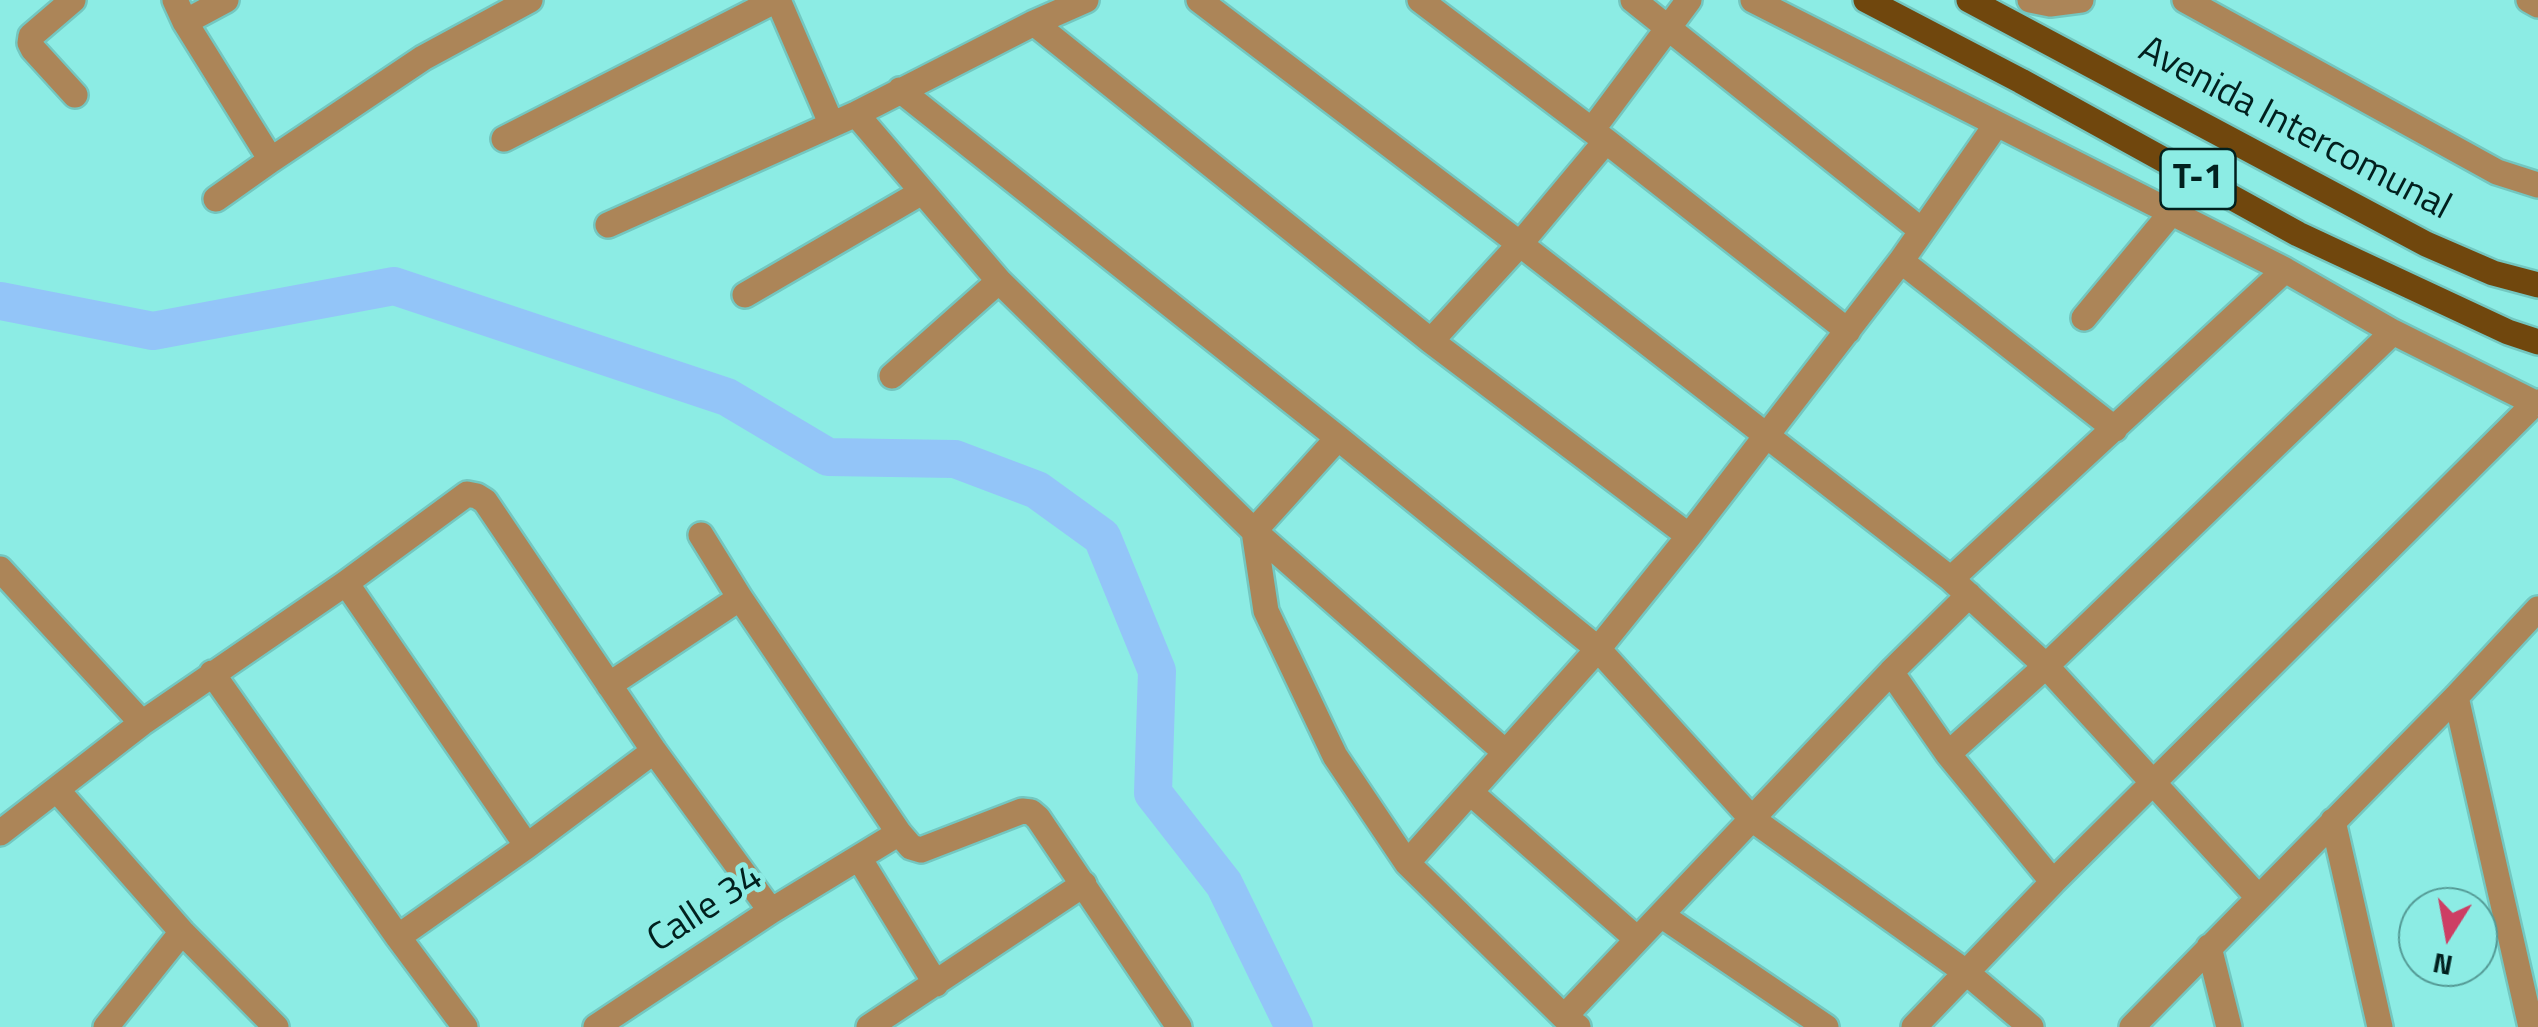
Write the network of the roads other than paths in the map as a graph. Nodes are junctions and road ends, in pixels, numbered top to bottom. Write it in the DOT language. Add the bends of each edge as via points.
graph roads {
  1 [pos="73,0"];
  2 [pos="226,0"];
  3 [pos="530,0"];
  4 [pos="777,0"];
  5 [pos="1086,0"];
  6 [pos="1199,0"];
  7 [pos="1420,0"];
  8 [pos="1633,0"];
  9 [pos="1689,0"];
  10 [pos="1753,0"];
  11 [pos="1866,0"];
  12 [pos="1968,0"];
  13 [pos="2030,0"];
  14 [pos="2081,0"];
  15 [pos="2185,0"];
  16 [pos="2529,0"];
  17 [pos="2538,5"];
  18 [pos="180,11"];
  19 [pos="1034,23"];
  20 [pos="1668,28"];
  21 [pos="900,90"];
  22 [pos="75,95"];
  23 [pos="844,119"];
  24 [pos="1996,124"];
  25 [pos="1599,136"];
  26 [pos="504,139"];
  27 [pos="271,160"];
  28 [pos="2538,185"];
  29 [pos="922,192"];
  30 [pos="216,199"];
  31 [pos="2172,212"];
  32 [pos="608,225"];
  33 [pos="1921,230"];
  34 [pos="1520,244"];
  35 [pos="1901,261"];
  36 [pos="2285,270"];
  37 [pos="1000,281"];
  38 [pos="2532,288"];
  39 [pos="745,295"];
  40 [pos="2084,318"];
  41 [pos="1848,331"];
  42 [pos="2393,332"];
  43 [pos="1431,341"];
  44 [pos="2538,342"];
  45 [pos="892,376"];
  46 [pos="2537,402"];
  47 [pos="2115,429"];
  48 [pos="1766,436"];
  49 [pos="1338,438"];
  50 [pos="1254,532"];
  51 [pos="700,535"];
  52 [pos="1689,536"];
  53 [pos="0,569"];
  54 [pos="346,584"];
  55 [pos="1960,587"];
  56 [pos="740,598"];
  57 [pos="2538,610"];
  58 [pos="1598,649"];
  59 [pos="2046,666"];
  60 [pos="1892,672"];
  61 [pos="212,673"];
  62 [pos="609,685"];
  63 [pos="2456,697"];
  64 [pos="142,724"];
  65 [pos="654,751"];
  66 [pos="1506,752"];
  67 [pos="1948,754"];
  68 [pos="2152,784"];
  69 [pos="57,790"];
  70 [pos="1471,794"];
  71 [pos="1752,818"];
  72 [pos="2333,821"];
  73 [pos="0,833"];
  74 [pos="899,833"];
  75 [pos="527,846"];
  76 [pos="859,858"];
  77 [pos="1408,863"];
  78 [pos="2053,882"];
  79 [pos="1084,884"];
  80 [pos="2258,897"];
  81 [pos="771,911"];
  82 [pos="1661,916"];
  83 [pos="182,932"];
  84 [pos="398,937"];
  85 [pos="1638,939"];
  86 [pos="2209,947"];
  87 [pos="1967,973"];
  88 [pos="936,984"];
  89 [pos="1571,1022"];
  90 [pos="106,1027"];
  91 [pos="276,1027"];
  92 [pos="465,1027"];
  93 [pos="596,1027"];
  94 [pos="869,1027"];
  95 [pos="1179,1027"];
  96 [pos="1826,1027"];
  97 [pos="1914,1027"];
  98 [pos="2031,1027"];
  99 [pos="2132,1027"];
  100 [pos="2230,1027"];
  101 [pos="2380,1027"];
  102 [pos="2531,1027"];
  1 -- 22 [label="street" via="30,43"];
  2 -- 18 [label="street"];
  3 -- 27 [label="street" via="423,58"];
  4 -- 23 [label="street"];
  4 -- 26 [label="street"];
  5 -- 19 [label="street"];
  6 -- 34 [label="street"];
  7 -- 25 [label="street"];
  8 -- 20 [label="street"];
  9 -- 20 [label="street"];
  10 -- 24 [label="street"];
  11 -- 44 [label="main road, T-1" via="2298,234"];
  12 -- 38 [label="main road, Avenida Intercomunal / T-1" via="2426,244"];
  13 -- 14 [label="street"];
  15 -- 28 [label="street" via="2497,172"];
  16 -- 17 [label="street"];
  18 -- 27 [label="street"];
  19 -- 21 [label="street"];
  19 -- 43 [label="street"];
  20 -- 25 [label="street"];
  20 -- 33 [label="street"];
  21 -- 23 [label="street"];
  21 -- 49 [label="street"];
  23 -- 29 [label="street"];
  23 -- 32 [label="street"];
  24 -- 31 [label="street"];
  24 -- 33 [label="street"];
  25 -- 34 [label="street"];
  25 -- 41 [label="street"];
  27 -- 30 [label="street"];
  29 -- 37 [label="street"];
  29 -- 39 [label="street"];
  31 -- 36 [label="street"];
  31 -- 40 [label="street"];
  33 -- 35 [label="street"];
  34 -- 43 [label="street"];
  34 -- 48 [label="street"];
  35 -- 41 [label="street"];
  35 -- 47 [label="street"];
  36 -- 42 [label="street"];
  36 -- 47 [label="street"];
  37 -- 45 [label="street"];
  37 -- 50 [label="street"];
  41 -- 48 [label="street"];
  42 -- 46 [label="street"];
  42 -- 59 [label="street"];
  43 -- 52 [label="street"];
  46 -- 68 [label="street"];
  47 -- 55 [label="street"];
  48 -- 52 [label="street"];
  48 -- 55 [label="street"];
  49 -- 50 [label="street"];
  49 -- 58 [label="street"];
  50 -- 66 [label="street"];
  50 -- 77 [label="street" via="1266,611 1335,756"];
  51 -- 56 [label="street"];
  52 -- 58 [label="street"];
  53 -- 64 [label="street"];
  54 -- 61 [label="street"];
  54 -- 62 [label="street" via="467,494 478,496"];
  54 -- 75 [label="street"];
  55 -- 59 [label="street"];
  55 -- 60 [label="street"];
  56 -- 62 [label="street"];
  56 -- 74 [label="street"];
  57 -- 63 [label="street"];
  58 -- 66 [label="street"];
  58 -- 71 [label="street"];
  59 -- 67 [label="street"];
  59 -- 68 [label="street"];
  60 -- 67 [label="street"];
  60 -- 71 [label="street"];
  61 -- 64 [label="street"];
  61 -- 84 [label="street"];
  62 -- 65 [label="street"];
  63 -- 72 [label="street"];
  63 -- 102 [label="street"];
  64 -- 69 [label="street"];
  65 -- 75 [label="street"];
  65 -- 81 [label="street"];
  66 -- 70 [label="street"];
  67 -- 78 [label="street"];
  68 -- 78 [label="street"];
  68 -- 80 [label="street"];
  69 -- 73 [label="street"];
  69 -- 83 [label="street"];
  70 -- 77 [label="street"];
  70 -- 85 [label="street"];
  71 -- 82 [label="street"];
  71 -- 87 [label="street"];
  72 -- 80 [label="street"];
  72 -- 101 [label="street"];
  74 -- 76 [label="street, Calle 34"];
  74 -- 79 [label="street" via="921,850 1031,812"];
  75 -- 84 [label="street"];
  76 -- 81 [label="street, Calle 34"];
  76 -- 88 [label="street"];
  77 -- 89 [label="street"];
  78 -- 87 [label="street"];
  79 -- 88 [label="street"];
  79 -- 95 [label="street"];
  80 -- 86 [label="street"];
  81 -- 93 [label="street, Calle 34"];
  82 -- 85 [label="street"];
  82 -- 96 [label="street"];
  83 -- 90 [label="street"];
  83 -- 91 [label="street"];
  84 -- 92 [label="street"];
  85 -- 89 [label="street"];
  86 -- 99 [label="street"];
  86 -- 100 [label="street"];
  87 -- 97 [label="street"];
  87 -- 98 [label="street"];
  88 -- 94 [label="street"];
}
